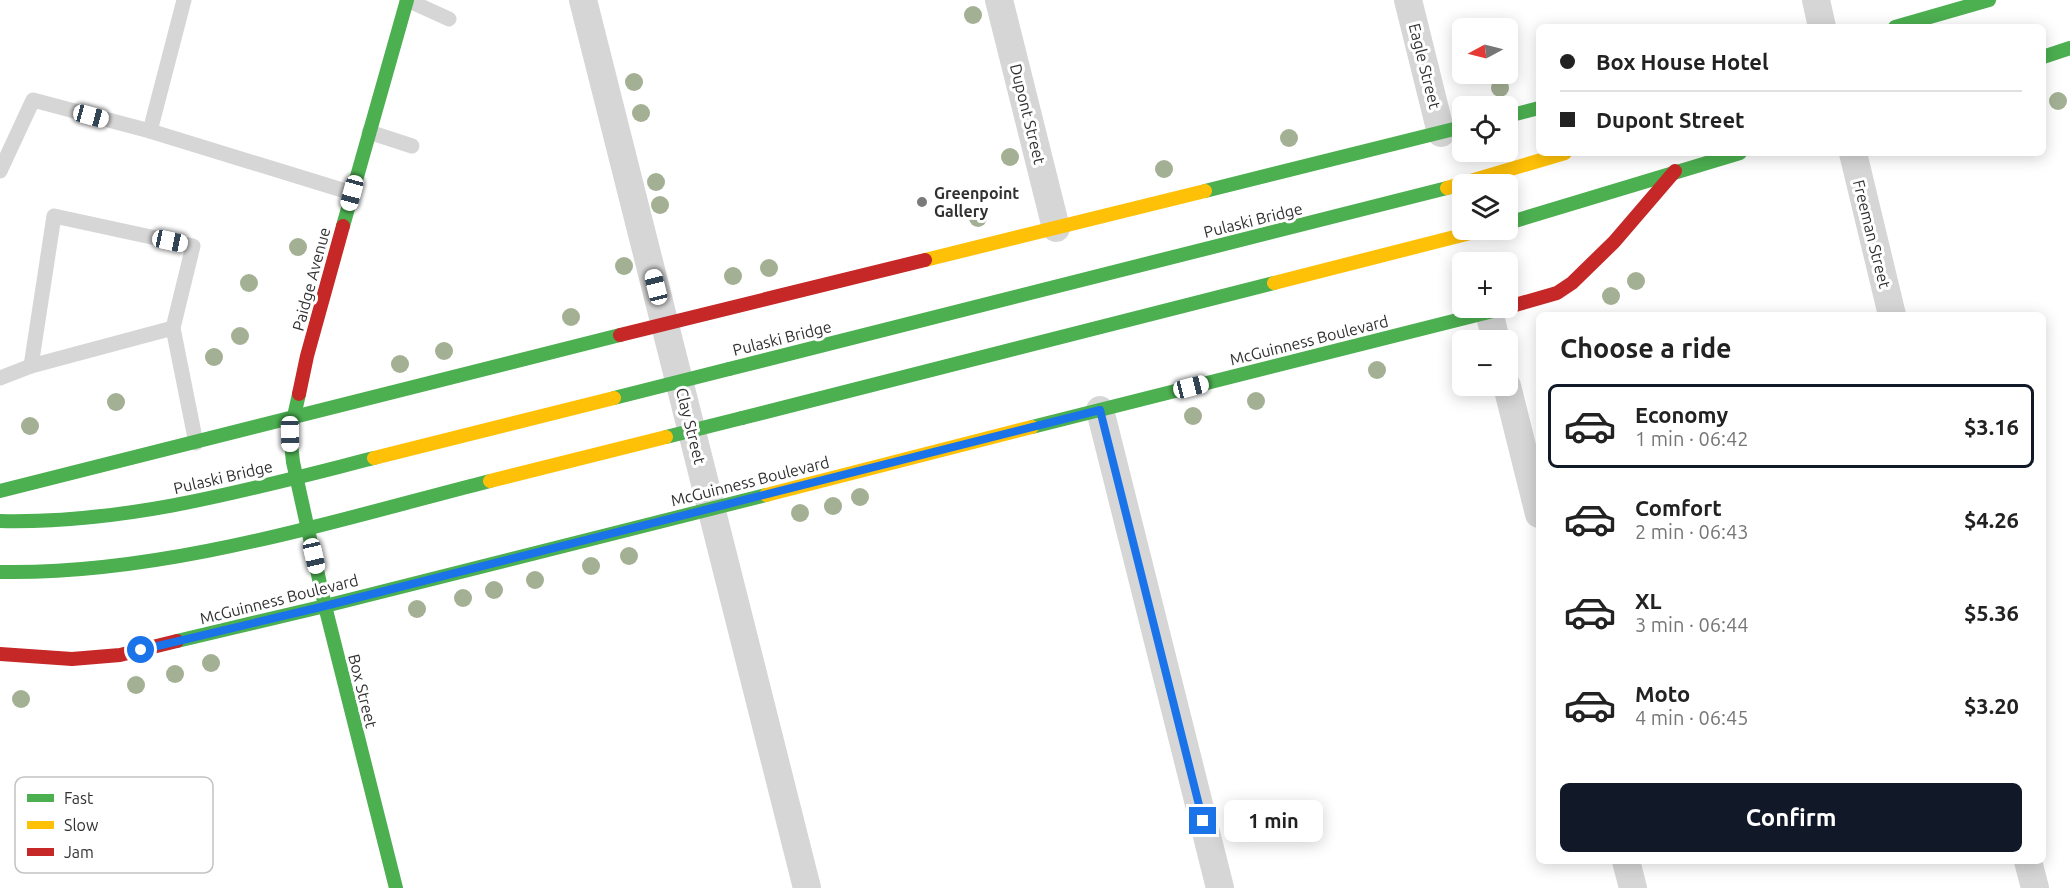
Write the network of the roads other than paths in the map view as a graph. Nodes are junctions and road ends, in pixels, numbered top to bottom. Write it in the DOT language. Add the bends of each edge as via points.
graph roads {
  1 [pos="184,0"];
  2 [pos="407,0"];
  3 [pos="583,0"];
  4 [pos="999,0"];
  5 [pos="1408,0"];
  6 [pos="1816,0"];
  7 [pos="1989,0"];
  8 [pos="449,19"];
  9 [pos="1821,24"];
  10 [pos="1905,24"];
  11 [pos="2070,48"];
  12 [pos="2046,56"];
  13 [pos="1536,109"];
  14 [pos="1518,113"];
  15 [pos="1452,130"];
  16 [pos="150,131"];
  17 [pos="369,132"];
  18 [pos="412,146"];
  19 [pos="1555,156"];
  20 [pos="1729,156"];
  21 [pos="1854,156"];
  22 [pos="0,171"];
  23 [pos="1675,171"];
  24 [pos="352,193"];
  25 [pos="1518,220"];
  26 [pos="1056,228"];
  27 [pos="1452,238"];
  28 [pos="1518,304"];
  29 [pos="1891,312"];
  30 [pos="1465,318"];
  31 [pos="665,324"];
  32 [pos="173,328"];
  33 [pos="32,366"];
  34 [pos="0,378"];
  35 [pos="1510,396"];
  36 [pos="1100,410"];
  37 [pos="292,418"];
  38 [pos="196,443"];
  39 [pos="0,491"];
  40 [pos="301,501"];
  41 [pos="1536,502"];
  42 [pos="711,508"];
  43 [pos="0,520"];
  44 [pos="0,572"];
  45 [pos="325,606"];
  46 [pos="0,654"];
  47 [pos="1627,864"];
  48 [pos="2029,864"];
  49 [pos="396,888"];
  50 [pos="807,888"];
  51 [pos="1220,888"];
  52 [pos="1633,888"];
  53 [pos="2035,888"];
  1 -- 16 [label="lane"];
  2 -- 8 [label="lane"];
  2 -- 17 [label="street, Paidge Avenue"];
  3 -- 31 [label="street, Clay Street"];
  4 -- 26 [label="street, Dupont Street"];
  5 -- 15 [label="street, Eagle Street"];
  6 -- 9 [label="street"];
  7 -- 10 [label="street"];
  11 -- 12 [label="street"];
  13 -- 14 [label="street"];
  15 -- 26 [label="street"];
  16 -- 22 [label="lane" via="33,100"];
  16 -- 24 [label="lane"];
  17 -- 18 [label="lane"];
  17 -- 24 [label="street, Paidge Avenue"];
  19 -- 43 [label="street, Pulaski Bridge, bridge" via="1433,192 220,496 119,514 60,520"];
  20 -- 23 [label="street"];
  21 -- 29 [label="street, Freeman Street"];
  23 -- 25 [label="street"];
  23 -- 28 [label="street, McGuinness Boulevard" via="1597,261 1572,283 1557,293"];
  24 -- 37 [label="street, Paidge Avenue"];
  26 -- 31 [label="street"];
  27 -- 44 [label="street, bridge" via="243,543 70,570"];
  30 -- 36 [label="street, McGuinness Boulevard"];
  31 -- 37 [label="street"];
  31 -- 42 [label="street, Clay Street"];
  32 -- 33 [label="lane"];
  32 -- 33 [label="lane" via="193,246 54,216"];
  32 -- 38 [label="lane"];
  33 -- 34 [label="lane"];
  35 -- 41 [label="street"];
  36 -- 42 [label="street, McGuinness Boulevard"];
  36 -- 51 [label="street"];
  37 -- 38 [label="street"];
  37 -- 40 [label="street, Paidge Avenue" via="290,448"];
  38 -- 39 [label="street"];
  40 -- 45 [label="street, Box Street"];
  42 -- 45 [label="street, McGuinness Boulevard"];
  42 -- 50 [label="street, Clay Street"];
  45 -- 46 [label="street, McGuinness Boulevard" via="120,655 72,659"];
  45 -- 49 [label="street, Box Street"];
  47 -- 52 [label="street"];
  48 -- 53 [label="street"];
}
